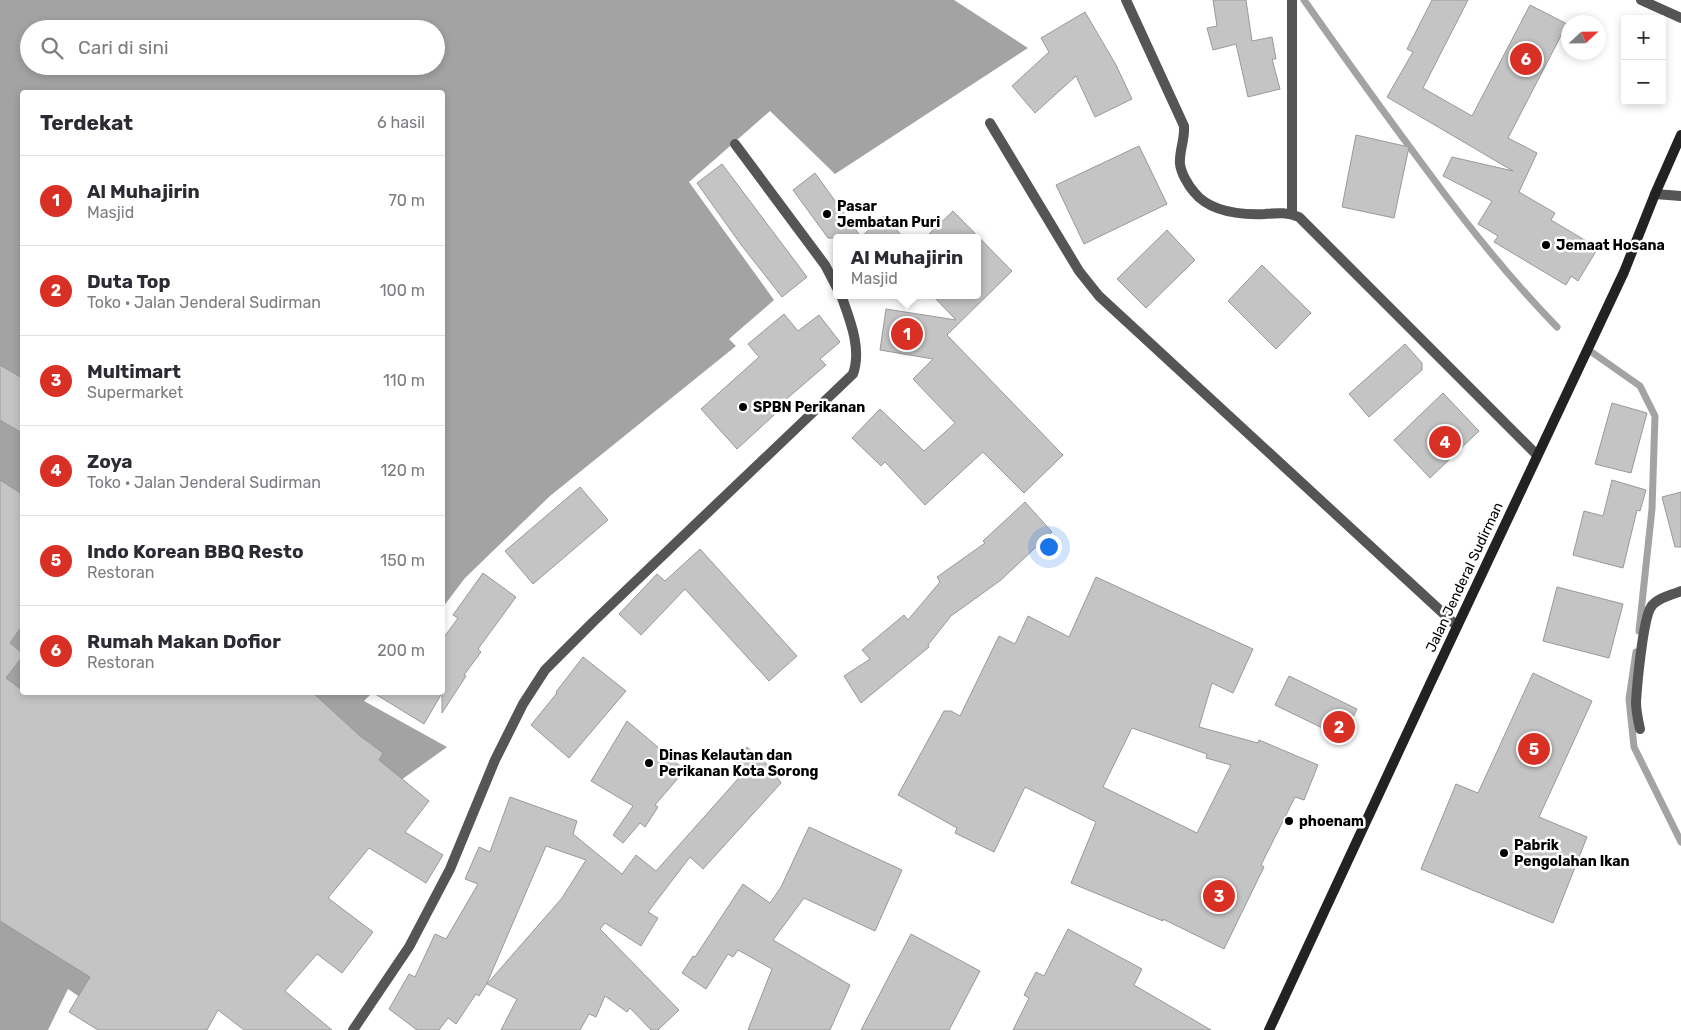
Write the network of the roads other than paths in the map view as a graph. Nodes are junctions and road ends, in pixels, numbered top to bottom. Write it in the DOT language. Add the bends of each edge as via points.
graph roads {
  1 [pos="1126,0"];
  2 [pos="1292,0"];
  3 [pos="1640,0"];
  4 [pos="1681,18"];
  5 [pos="990,123"];
  6 [pos="1681,135"];
  7 [pos="735,144"];
  8 [pos="1655,194"];
  9 [pos="1681,196"];
  10 [pos="1292,214"];
  11 [pos="833,281"];
  12 [pos="842,299"];
  13 [pos="1537,455"];
  14 [pos="1681,591"];
  15 [pos="1458,626"];
  16 [pos="1640,728"];
  17 [pos="353,1030"];
  18 [pos="1269,1030"];
  1 -- 10 [label="street" via="1184,126 1180,166 1189,187 1206,202 1229,212"];
  2 -- 10 [label="street"];
  3 -- 4 [label="street"];
  5 -- 15 [label="street" via="1079,271 1100,296"];
  6 -- 8 [label="main road, Jalan Jenderal Sudirman"];
  7 -- 11 [label="street"];
  8 -- 9 [label="street"];
  8 -- 13 [label="main road, Jalan Jenderal Sudirman" via="1624,272"];
  10 -- 13 [label="street" via="1299,217"];
  12 -- 17 [label="street" via="857,355 853,374 546,670 523,704 494,760 450,869 418,930"];
  13 -- 15 [label="main road, Jalan Jenderal Sudirman"];
  14 -- 16 [label="street" via="1659,600 1649,612 1636,701"];
  15 -- 18 [label="main road, Jalan Jenderal Sudirman"];
}
